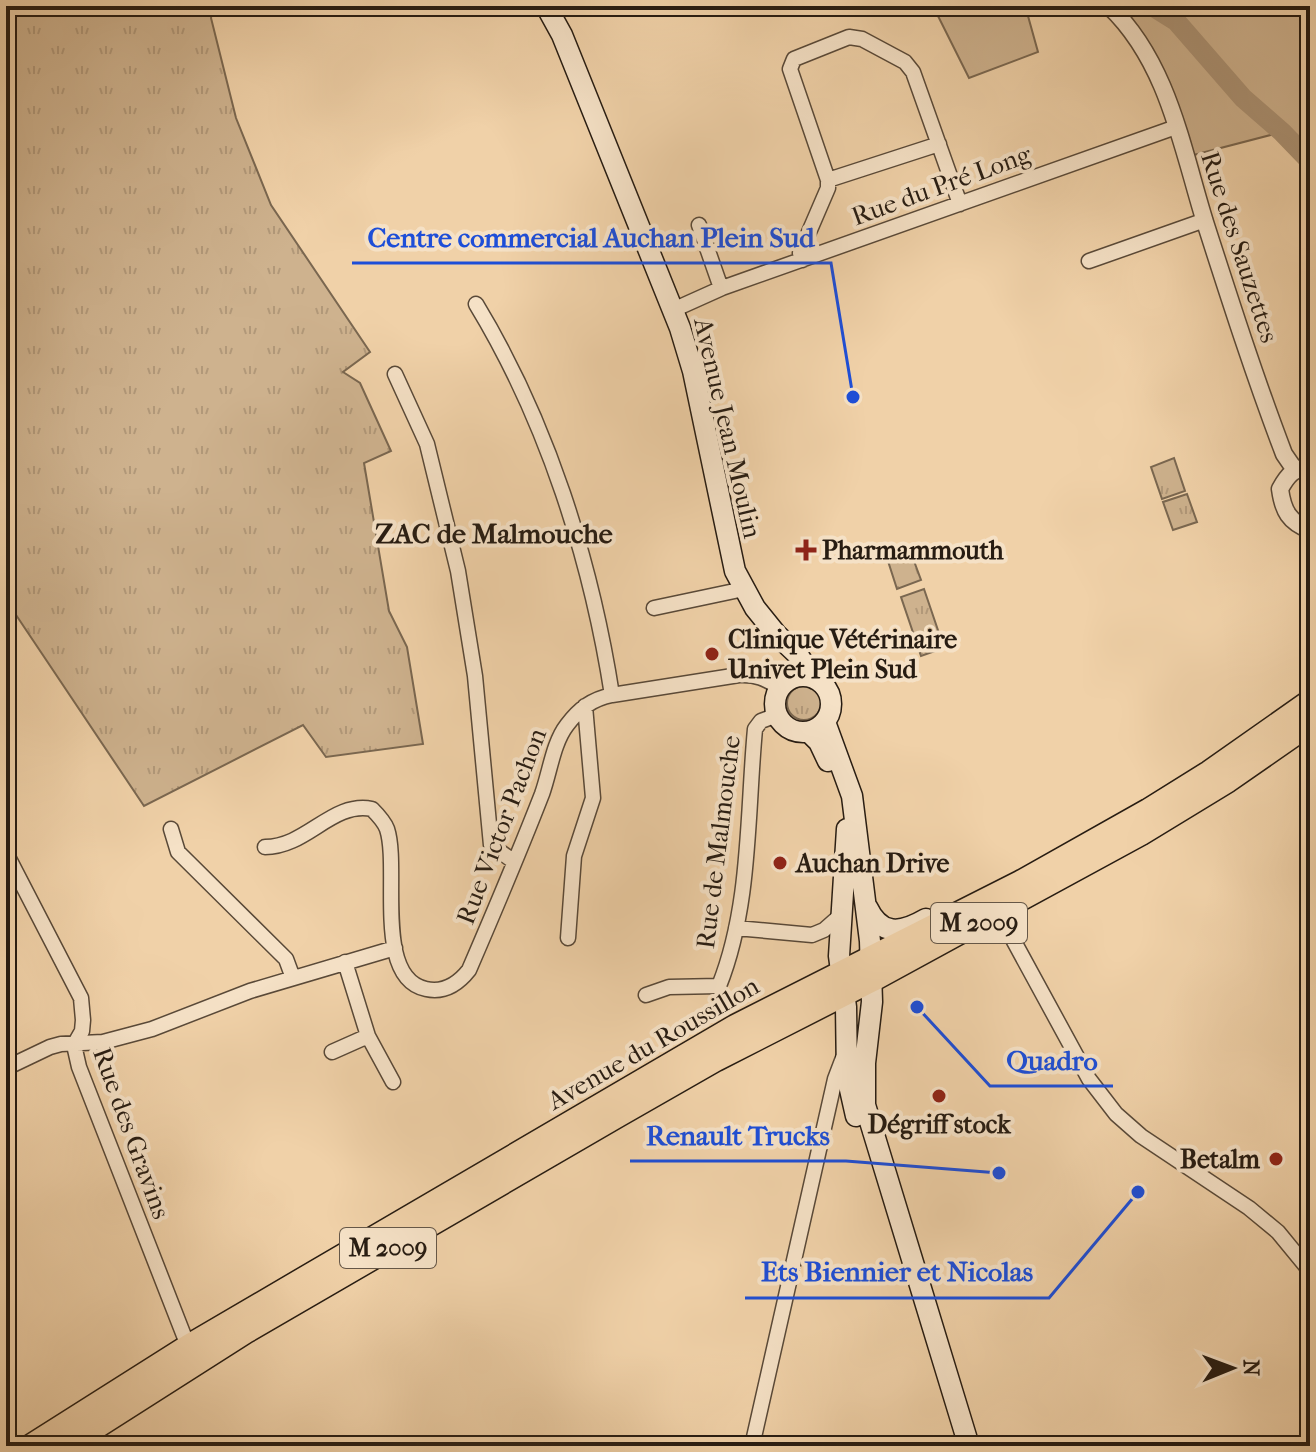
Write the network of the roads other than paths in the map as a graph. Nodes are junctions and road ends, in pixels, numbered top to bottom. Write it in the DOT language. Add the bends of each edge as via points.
graph roads {
  1 [pos="546,6"];
  2 [pos="1109,6"];
  3 [pos="1176,127"];
  4 [pos="939,144"];
  5 [pos="828,180"];
  6 [pos="960,204"];
  7 [pos="1205,220"];
  8 [pos="699,225"];
  9 [pos="802,260"];
  10 [pos="1089,261"];
  11 [pos="721,288"];
  12 [pos="476,304"];
  13 [pos="673,310"];
  14 [pos="395,374"];
  15 [pos="1302,468"];
  16 [pos="1310,530"];
  17 [pos="744,589"];
  18 [pos="654,608"];
  19 [pos="776,634"];
  20 [pos="815,679"];
  21 [pos="784,684"];
  22 [pos="612,695"];
  23 [pos="1310,701"];
  24 [pos="585,706"];
  25 [pos="777,715"];
  26 [pos="1310,724"];
  27 [pos="817,727"];
  28 [pos="171,829"];
  29 [pos="1119,836"];
  30 [pos="265,847"];
  31 [pos="6,853"];
  32 [pos="1077,860"];
  33 [pos="513,861"];
  34 [pos="863,899"];
  35 [pos="998,912"];
  36 [pos="841,915"];
  37 [pos="923,926"];
  38 [pos="736,928"];
  39 [pos="568,938"];
  40 [pos="395,948"];
  41 [pos="345,962"];
  42 [pos="872,969"];
  43 [pos="293,978"];
  44 [pos="842,982"];
  45 [pos="646,995"];
  46 [pos="811,1010"];
  47 [pos="368,1036"];
  48 [pos="74,1045"];
  49 [pos="846,1050"];
  50 [pos="332,1052"];
  51 [pos="6,1068"];
  52 [pos="849,1078"];
  53 [pos="393,1082"];
  54 [pos="1310,1271"];
  55 [pos="188,1346"];
  56 [pos="964,1445"];
  57 [pos="30,1446"];
  58 [pos="67,1446"];
  59 [pos="752,1446"];
  1 -- 13 [label="main road, Avenue Jean Moulin"];
  2 -- 3 [label="street, Rue des Sauzettes" via="1145,51"];
  3 -- 6 [label="street, Rue du Pré Long"];
  3 -- 7 [label="street, Rue des Sauzettes"];
  4 -- 5 [label="street"];
  4 -- 5 [label="street" via="905,62 849,37 794,59 790,69"];
  4 -- 6 [label="street"];
  5 -- 9 [label="street" via="800,253"];
  6 -- 9 [label="street, Rue du Pré Long"];
  7 -- 10 [label="street"];
  7 -- 15 [label="street, Rue des Sauzettes" via="1278,438"];
  8 -- 11 [label="street"];
  9 -- 11 [label="street, Rue du Pré Long"];
  11 -- 13 [label="street, Rue du Pré Long"];
  12 -- 22 [label="street" via="516,378 555,474 601,634"];
  13 -- 17 [label="main road, Avenue Jean Moulin" via="693,371 735,571"];
  14 -- 33 [label="street" via="427,444 458,571 475,676 491,845"];
  15 -- 16 [label="street" via="1280,489 1282,505 1295,523"];
  17 -- 18 [label="street"];
  17 -- 19 [label="main road, Avenue Jean Moulin"];
  19 -- 20 [label="main road, Avenue Jean Moulin"];
  19 -- 21 [label="main road, Avenue Jean Moulin" via="787,658"];
  20 -- 21 [label="main road" via="804,676"];
  20 -- 27 [label="main road" via="831,698 830,712"];
  21 -- 22 [label="street, Rue Victor Pachon" via="753,674"];
  21 -- 25 [label="main road" via="776,701"];
  22 -- 24 [label="street, Rue Victor Pachon"];
  23 -- 29 [label="main road, Avenue du Roussillon / M 2009"];
  24 -- 33 [label="street, Rue Victor Pachon" via="565,727"];
  24 -- 39 [label="street" via="593,798 574,856"];
  25 -- 27 [label="main road" via="790,729"];
  25 -- 38 [label="street, Rue de Malmouche" via="755,729"];
  26 -- 29 [label="main road, Avenue du Roussillon / M 2009" via="1228,781"];
  27 -- 34 [label="main road" via="852,796"];
  27 -- 36 [label="main road" via="847,807"];
  28 -- 43 [label="street" via="178,852 286,959"];
  29 -- 32 [label="main road, Avenue du Roussillon / M 2009"];
  29 -- 37 [label="main road" via="1075,842"];
  30 -- 40 [label="street" via="283,847 352,808 372,809 387,829"];
  31 -- 48 [label="street, Rue des Gravins" via="81,998 82,1031"];
  32 -- 35 [label="main road, Avenue du Roussillon / M 2009"];
  32 -- 37 [label="main road, Avenue du Roussillon / M 2009"];
  33 -- 40 [label="street, Rue Victor Pachon" via="461,980 432,990 413,984 401,971"];
  34 -- 37 [label="main road" via="881,926"];
  34 -- 42 [label="main road"];
  35 -- 42 [label="main road, Avenue du Roussillon / M 2009"];
  35 -- 54 [label="street" via="1089,1079 1116,1114 1249,1208 1278,1232"];
  36 -- 38 [label="street" via="812,935"];
  36 -- 44 [label="main road"];
  37 -- 42 [label="main road, Avenue du Roussillon / M 2009"];
  38 -- 45 [label="street, Rue de Malmouche" via="719,986 669,987"];
  40 -- 41 [label="street"];
  41 -- 43 [label="street"];
  41 -- 47 [label="street"];
  42 -- 44 [label="main road, Avenue du Roussillon / M 2009"];
  42 -- 52 [label="main road"];
  43 -- 48 [label="street" via="152,1029"];
  44 -- 46 [label="main road, Avenue du Roussillon / M 2009"];
  44 -- 49 [label="main road"];
  44 -- 55 [label="main road, Avenue du Roussillon / M 2009" via="735,1026"];
  46 -- 49 [label="main road" via="834,1019"];
  46 -- 58 [label="main road, Avenue du Roussillon / M 2009" via="379,1253"];
  47 -- 50 [label="street"];
  47 -- 53 [label="street"];
  48 -- 51 [label="street" via="50,1047"];
  48 -- 55 [label="street, Rue des Gravins" via="105,1139"];
  49 -- 52 [label="main road"];
  52 -- 56 [label="main road" via="865,1105"];
  52 -- 59 [label="street" via="830,1105"];
  55 -- 57 [label="main road, Avenue du Roussillon / M 2009"];
}
